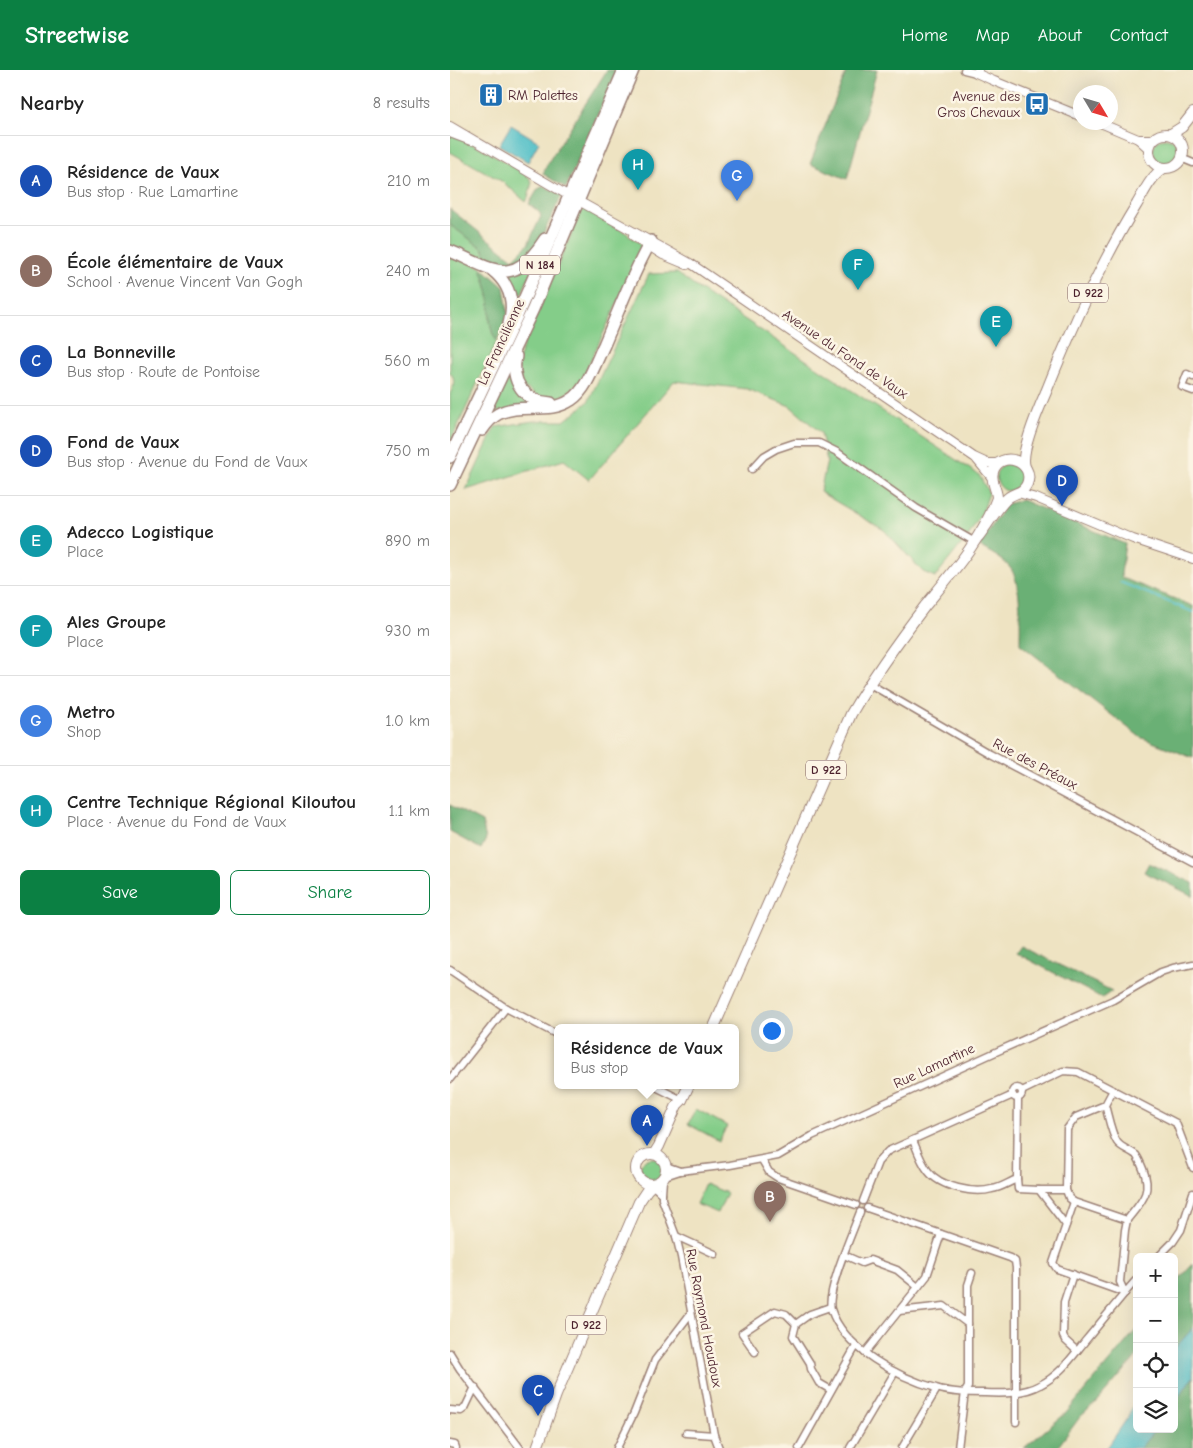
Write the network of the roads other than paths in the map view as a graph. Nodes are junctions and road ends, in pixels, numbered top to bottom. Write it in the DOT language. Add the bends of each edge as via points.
graph roads {
  1 [pos="624,70"];
  2 [pos="633,70"];
  3 [pos="964,70"];
  4 [pos="977,71"];
  5 [pos="986,73"];
  6 [pos="1073,113"];
  7 [pos="1193,114"];
  8 [pos="450,126"];
  9 [pos="1118,130"];
  10 [pos="450,133"];
  11 [pos="1171,134"];
  12 [pos="1182,143"];
  13 [pos="480,144"];
  14 [pos="1151,144"];
  15 [pos="1182,158"];
  16 [pos="1153,163"];
  17 [pos="1193,163"];
  18 [pos="1164,168"];
  19 [pos="1152,178"];
  20 [pos="564,193"];
  21 [pos="584,204"];
  22 [pos="563,211"];
  23 [pos="650,244"];
  24 [pos="450,251"];
  25 [pos="488,267"];
  26 [pos="533,309"];
  27 [pos="503,344"];
  28 [pos="1193,376"];
  29 [pos="587,380"];
  30 [pos="1193,391"];
  31 [pos="1035,418"];
  32 [pos="465,454"];
  33 [pos="974,457"];
  34 [pos="450,458"];
  35 [pos="1012,459"];
  36 [pos="999,463"];
  37 [pos="1025,467"];
  38 [pos="752,469"];
  39 [pos="994,483"];
  40 [pos="1027,484"];
  41 [pos="450,485"];
  42 [pos="1015,494"];
  43 [pos="1036,498"];
  44 [pos="976,539"];
  45 [pos="1193,559"];
  46 [pos="868,683"];
  47 [pos="1193,862"];
  48 [pos="1193,964"];
  49 [pos="450,970"];
  50 [pos="506,1008"];
  51 [pos="715,1024"];
  52 [pos="554,1033"];
  53 [pos="450,1079"];
  54 [pos="660,1089"];
  55 [pos="687,1089"];
  56 [pos="1113,1090"];
  57 [pos="1016,1097"];
  58 [pos="682,1100"];
  59 [pos="1105,1105"];
  60 [pos="913,1140"];
  61 [pos="762,1160"];
  62 [pos="662,1167"];
  63 [pos="1193,1168"];
  64 [pos="1017,1179"];
  65 [pos="642,1182"];
  66 [pos="652,1185"];
  67 [pos="1039,1190"];
  68 [pos="1066,1190"];
  69 [pos="1193,1193"];
  70 [pos="662,1194"];
  71 [pos="639,1202"];
  72 [pos="1074,1202"];
  73 [pos="865,1205"];
  74 [pos="858,1208"];
  75 [pos="1127,1220"];
  76 [pos="1066,1225"];
  77 [pos="941,1234"];
  78 [pos="676,1236"];
  79 [pos="1162,1253"];
  80 [pos="716,1254"];
  81 [pos="844,1255"];
  82 [pos="972,1273"];
  83 [pos="1073,1274"];
  84 [pos="1133,1283"];
  85 [pos="918,1287"];
  86 [pos="1125,1292"];
  87 [pos="830,1307"];
  88 [pos="899,1311"];
  89 [pos="691,1314"];
  90 [pos="796,1324"];
  91 [pos="968,1324"];
  92 [pos="856,1346"];
  93 [pos="1077,1351"];
  94 [pos="755,1352"];
  95 [pos="450,1353"];
  96 [pos="865,1353"];
  97 [pos="895,1372"];
  98 [pos="475,1386"];
  99 [pos="937,1388"];
  100 [pos="831,1390"];
  101 [pos="965,1392"];
  102 [pos="1016,1393"];
  103 [pos="450,1410"];
  104 [pos="1016,1422"];
  105 [pos="686,1433"];
  106 [pos="714,1435"];
  107 [pos="450,1444"];
  108 [pos="456,1448"];
  109 [pos="520,1448"];
  110 [pos="537,1448"];
  111 [pos="617,1448"];
  112 [pos="719,1448"];
  113 [pos="799,1448"];
  114 [pos="850,1448"];
  115 [pos="902,1448"];
  116 [pos="958,1448"];
  1 -- 22 [label="highway, La Francilienne / N 184"];
  2 -- 26 [label="highway, La Francilienne / N 184"];
  3 -- 4 [label="street"];
  4 -- 5 [label="street"];
  5 -- 6 [label="street" via="994,82"];
  7 -- 11 [label="main road"];
  7 -- 12 [label="main road"];
  8 -- 13 [label="street"];
  9 -- 14 [label="street"];
  10 -- 13 [label="street"];
  11 -- 12 [label="main road"];
  11 -- 14 [label="main road" via="1162,134"];
  12 -- 15 [label="main road"];
  13 -- 20 [label="street"];
  14 -- 16 [label="main road" via="1149,156"];
  15 -- 17 [label="street"];
  15 -- 18 [label="main road" via="1174,166"];
  16 -- 18 [label="main road"];
  16 -- 19 [label="main road, D 922"];
  18 -- 19 [label="main road, D 922"];
  19 -- 31 [label="main road, D 922" via="1102,263"];
  21 -- 23 [label="street, Avenue du Fond de Vaux"];
  22 -- 25 [label="highway" via="537,252 524,265 507,272"];
  22 -- 27 [label="highway, La Francilienne / N 184"];
  23 -- 29 [label="highway"];
  23 -- 33 [label="street, Avenue du Fond de Vaux" via="670,259 702,272"];
  24 -- 25 [label="highway"];
  25 -- 27 [label="highway" via="505,283 511,299 510,320"];
  26 -- 29 [label="highway" via="514,363 515,376 522,390 532,399 557,402 564,400"];
  26 -- 32 [label="highway, La Francilienne / N 184"];
  27 -- 34 [label="highway, La Francilienne / N 184"];
  28 -- 30 [label="street" via="1186,374 1182,387"];
  29 -- 32 [label="highway" via="577,395 566,403 551,408 511,410 498,414 488,422"];
  31 -- 35 [label="main road, D 922"];
  31 -- 37 [label="main road, D 922" via="1024,454"];
  32 -- 41 [label="highway, La Francilienne / N 184"];
  33 -- 36 [label="street, Avenue du Fond de Vaux" via="987,463"];
  33 -- 39 [label="street, Avenue du Fond de Vaux"];
  35 -- 36 [label="main road"];
  35 -- 37 [label="main road"];
  36 -- 39 [label="main road" via="994,470"];
  37 -- 40 [label="main road"];
  38 -- 44 [label="street" via="776,449 794,443 819,443 837,452 916,508"];
  39 -- 42 [label="main road" via="1003,494"];
  39 -- 44 [label="main road, D 922" via="997,500"];
  40 -- 42 [label="main road"];
  40 -- 43 [label="street" via="1029,492"];
  42 -- 43 [label="street"];
  42 -- 44 [label="main road, D 922" via="1005,500"];
  43 -- 45 [label="street" via="1133,539"];
  44 -- 46 [label="main road, D 922"];
  46 -- 47 [label="street, Rue des Préaux" via="990,754"];
  46 -- 51 [label="main road, D 922" via="851,714"];
  48 -- 61 [label="street, Rue Lamartine" via="1161,972 1113,1000 812,1136 778,1156"];
  49 -- 50 [label="street"];
  50 -- 52 [label="street"];
  50 -- 53 [label="street"];
  54 -- 58 [label="street"];
  55 -- 58 [label="main road"];
  56 -- 57 [label="street" via="1073,1071 1022,1091"];
  56 -- 59 [label="street"];
  56 -- 63 [label="street" via="1176,1122"];
  57 -- 60 [label="street"];
  57 -- 64 [label="street"];
  58 -- 62 [label="main road" via="682,1108 664,1150"];
  59 -- 68 [label="street" via="1076,1117 1067,1129"];
  59 -- 75 [label="street" via="1115,1139 1139,1160 1148,1182 1145,1197"];
  60 -- 64 [label="street" via="926,1169 941,1182 967,1190 990,1190"];
  60 -- 73 [label="street" via="888,1151 881,1158"];
  61 -- 62 [label="street, Rue Lamartine" via="680,1171"];
  61 -- 74 [label="street" via="769,1172 778,1178"];
  62 -- 65 [label="main road" via="643,1156 637,1164 636,1173"];
  62 -- 66 [label="main road"];
  62 -- 70 [label="street, Rue Raymond Houdoux"];
  64 -- 67 [label="street" via="1018,1189"];
  65 -- 66 [label="main road"];
  65 -- 71 [label="main road, D 922"];
  66 -- 70 [label="street"];
  66 -- 71 [label="main road, D 922"];
  67 -- 68 [label="street"];
  67 -- 76 [label="street"];
  68 -- 72 [label="street"];
  69 -- 79 [label="street" via="1181,1230"];
  70 -- 78 [label="street, Rue Raymond Houdoux"];
  71 -- 110 [label="main road, D 922" via="556,1395"];
  72 -- 75 [label="street"];
  72 -- 76 [label="street"];
  73 -- 74 [label="street" via="858,1202"];
  73 -- 77 [label="street"];
  74 -- 81 [label="street"];
  75 -- 86 [label="street" via="1120,1282"];
  76 -- 83 [label="street" via="1053,1262 1057,1268"];
  77 -- 85 [label="street" via="927,1276"];
  77 -- 102 [label="street" via="1015,1261"];
  78 -- 80 [label="street"];
  78 -- 89 [label="street, Rue Raymond Houdoux"];
  81 -- 85 [label="street" via="862,1263 870,1260 897,1270"];
  81 -- 87 [label="street" via="834,1282"];
  82 -- 91 [label="street" via="968,1285"];
  83 -- 86 [label="street"];
  83 -- 93 [label="street" via="1064,1302 1063,1336"];
  84 -- 86 [label="street"];
  85 -- 88 [label="street"];
  86 -- 93 [label="street"];
  87 -- 90 [label="street" via="810,1314"];
  87 -- 92 [label="street" via="838,1325"];
  88 -- 91 [label="street" via="944,1306"];
  88 -- 96 [label="street"];
  89 -- 106 [label="street, Rue Raymond Houdoux"];
  89 -- 111 [label="street" via="656,1360"];
  90 -- 94 [label="street" via="786,1314 774,1311 742,1333"];
  90 -- 100 [label="street" via="793,1336 811,1370 819,1383"];
  91 -- 101 [label="street" via="968,1387"];
  92 -- 96 [label="street"];
  92 -- 100 [label="street"];
  93 -- 102 [label="street" via="1046,1382"];
  95 -- 98 [label="street"];
  96 -- 97 [label="street"];
  97 -- 99 [label="street"];
  97 -- 114 [label="street"];
  98 -- 103 [label="street" via="465,1408"];
  98 -- 109 [label="street"];
  99 -- 101 [label="street"];
  99 -- 115 [label="street"];
  100 -- 113 [label="street"];
  101 -- 102 [label="street"];
  101 -- 116 [label="street"];
  102 -- 104 [label="street"];
  105 -- 106 [label="street"];
  106 -- 112 [label="street, Rue Raymond Houdoux"];
  107 -- 108 [label="street"];
}
